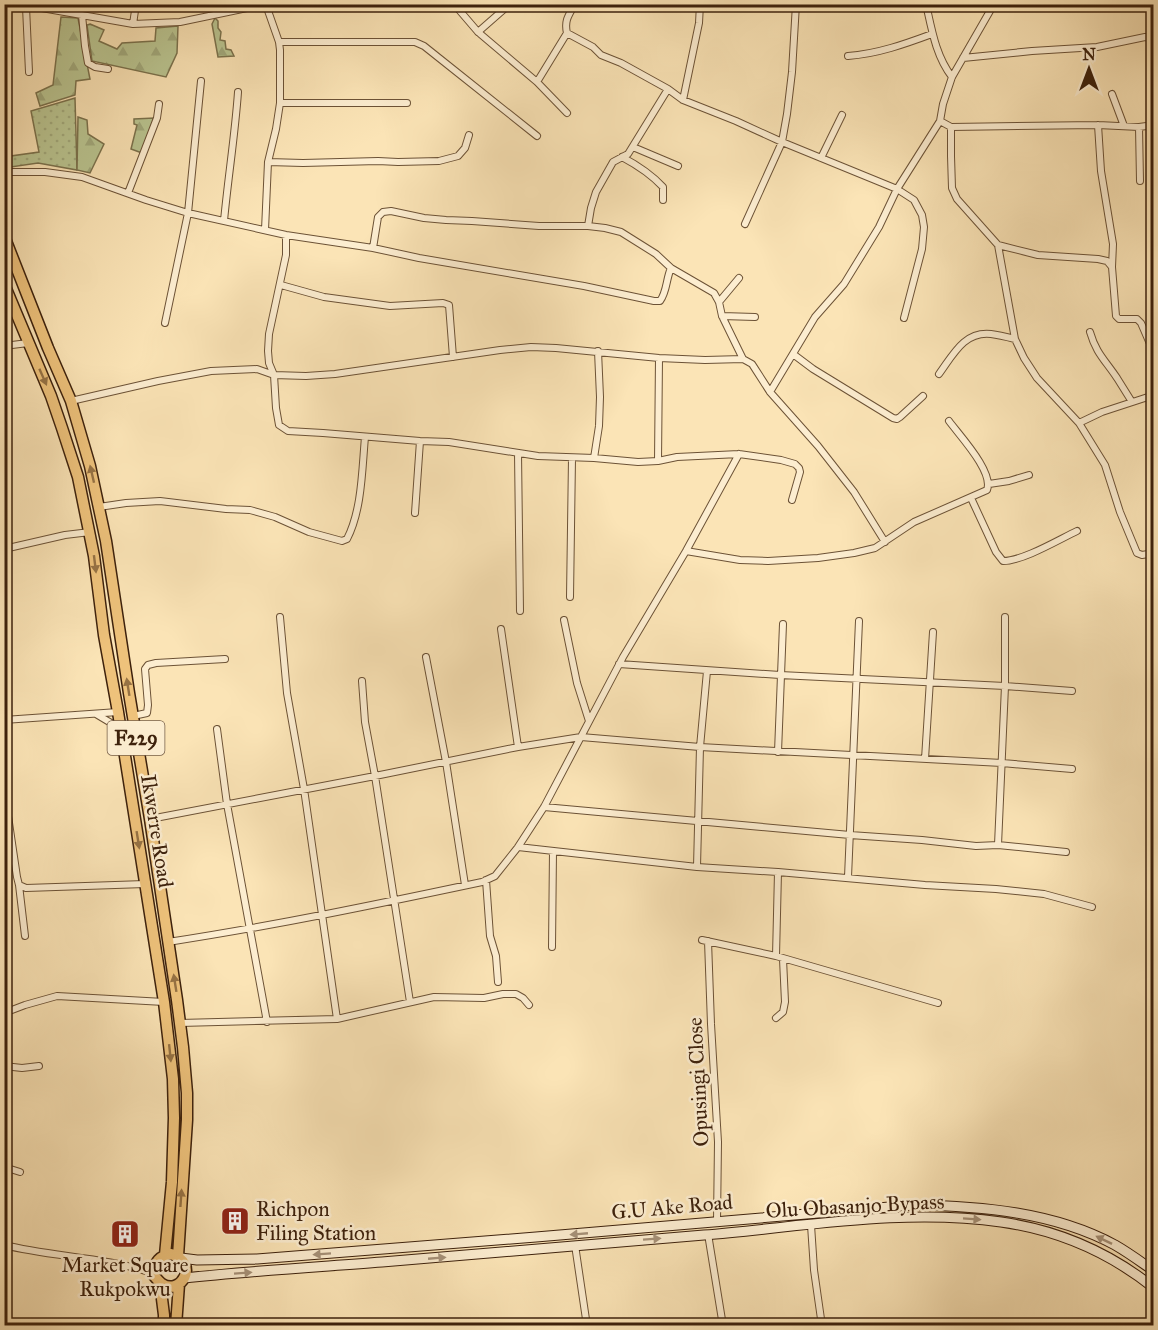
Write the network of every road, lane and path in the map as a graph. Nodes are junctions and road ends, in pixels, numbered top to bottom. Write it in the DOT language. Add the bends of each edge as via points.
graph roads {
  1 [pos="136,4"];
  2 [pos="454,4"];
  3 [pos="510,4"];
  4 [pos="575,4"];
  5 [pos="700,4"];
  6 [pos="796,4"];
  7 [pos="926,4"];
  8 [pos="994,4"];
  9 [pos="266,5"];
  10 [pos="23,6"];
  11 [pos="228,8"];
  12 [pos="82,15"];
  13 [pos="133,24"];
  14 [pos="478,32"];
  15 [pos="567,33"];
  16 [pos="932,34"];
  17 [pos="1154,39"];
  18 [pos="279,42"];
  19 [pos="848,56"];
  20 [pos="963,58"];
  21 [pos="108,69"];
  22 [pos="29,72"];
  23 [pos="952,78"];
  24 [pos="201,81"];
  25 [pos="537,82"];
  26 [pos="668,89"];
  27 [pos="238,92"];
  28 [pos="1112,94"];
  29 [pos="683,100"];
  30 [pos="279,103"];
  31 [pos="406,103"];
  32 [pos="159,104"];
  33 [pos="567,113"];
  34 [pos="842,115"];
  35 [pos="940,121"];
  36 [pos="1154,124"];
  37 [pos="1098,125"];
  38 [pos="1124,126"];
  39 [pos="951,127"];
  40 [pos="1139,127"];
  41 [pos="468,135"];
  42 [pos="537,136"];
  43 [pos="782,142"];
  44 [pos="633,147"];
  45 [pos="621,158"];
  46 [pos="821,158"];
  47 [pos="268,162"];
  48 [pos="678,166"];
  49 [pos="4,172"];
  50 [pos="1140,181"];
  51 [pos="897,189"];
  52 [pos="128,193"];
  53 [pos="663,200"];
  54 [pos="188,213"];
  55 [pos="224,221"];
  56 [pos="745,224"];
  57 [pos="588,226"];
  58 [pos="265,230"];
  59 [pos="286,235"];
  60 [pos="4,236"];
  61 [pos="998,245"];
  62 [pos="373,248"];
  63 [pos="1112,267"];
  64 [pos="671,268"];
  65 [pos="18,271"];
  66 [pos="4,278"];
  67 [pos="739,278"];
  68 [pos="4,284"];
  69 [pos="281,285"];
  70 [pos="719,302"];
  71 [pos="722,316"];
  72 [pos="755,317"];
  73 [pos="904,318"];
  74 [pos="165,322"];
  75 [pos="1090,332"];
  76 [pos="1015,339"];
  77 [pos="28,343"];
  78 [pos="4,346"];
  79 [pos="598,351"];
  80 [pos="1154,353"];
  81 [pos="793,354"];
  82 [pos="453,357"];
  83 [pos="659,358"];
  84 [pos="743,359"];
  85 [pos="939,374"];
  86 [pos="274,375"];
  87 [pos="770,392"];
  88 [pos="1154,395"];
  89 [pos="923,396"];
  90 [pos="71,401"];
  91 [pos="1132,402"];
  92 [pos="949,421"];
  93 [pos="1079,423"];
  94 [pos="365,437"];
  95 [pos="420,441"];
  96 [pos="518,453"];
  97 [pos="739,454"];
  98 [pos="572,458"];
  99 [pos="594,458"];
  100 [pos="658,461"];
  101 [pos="1029,475"];
  102 [pos="989,484"];
  103 [pos="971,498"];
  104 [pos="792,501"];
  105 [pos="99,507"];
  106 [pos="415,513"];
  107 [pos="1077,531"];
  108 [pos="90,532"];
  109 [pos="885,542"];
  110 [pos="4,549"];
  111 [pos="686,550"];
  112 [pos="1154,554"];
  113 [pos="570,597"];
  114 [pos="520,611"];
  115 [pos="280,617"];
  116 [pos="1005,617"];
  117 [pos="564,620"];
  118 [pos="859,621"];
  119 [pos="783,624"];
  120 [pos="501,629"];
  121 [pos="933,632"];
  122 [pos="426,657"];
  123 [pos="225,658"];
  124 [pos="619,664"];
  125 [pos="706,671"];
  126 [pos="780,675"];
  127 [pos="855,679"];
  128 [pos="362,681"];
  129 [pos="930,683"];
  130 [pos="1005,686"];
  131 [pos="1072,691"];
  132 [pos="118,712"];
  133 [pos="95,714"];
  134 [pos="132,716"];
  135 [pos="4,720"];
  136 [pos="589,721"];
  137 [pos="121,729"];
  138 [pos="217,729"];
  139 [pos="581,736"];
  140 [pos="518,747"];
  141 [pos="700,747"];
  142 [pos="778,752"];
  143 [pos="852,756"];
  144 [pos="925,759"];
  145 [pos="446,762"];
  146 [pos="1002,764"];
  147 [pos="1072,770"];
  148 [pos="375,776"];
  149 [pos="4,789"];
  150 [pos="304,789"];
  151 [pos="227,804"];
  152 [pos="544,807"];
  153 [pos="150,819"];
  154 [pos="697,821"];
  155 [pos="850,835"];
  156 [pos="998,845"];
  157 [pos="518,847"];
  158 [pos="553,850"];
  159 [pos="1066,852"];
  160 [pos="697,867"];
  161 [pos="778,872"];
  162 [pos="848,877"];
  163 [pos="486,880"];
  164 [pos="145,884"];
  165 [pos="19,885"];
  166 [pos="465,885"];
  167 [pos="394,900"];
  168 [pos="1092,907"];
  169 [pos="322,914"];
  170 [pos="249,930"];
  171 [pos="25,936"];
  172 [pos="168,942"];
  173 [pos="552,947"];
  174 [pos="776,956"];
  175 [pos="783,959"];
  176 [pos="498,982"];
  177 [pos="164,1002"];
  178 [pos="410,1002"];
  179 [pos="938,1003"];
  180 [pos="529,1005"];
  181 [pos="4,1013"];
  182 [pos="776,1018"];
  183 [pos="337,1019"];
  184 [pos="267,1022"];
  185 [pos="180,1023"];
  186 [pos="4,1066"];
  187 [pos="39,1066"];
  188 [pos="4,1167"];
  189 [pos="20,1172"];
  190 [pos="717,1221"];
  191 [pos="811,1224"];
  192 [pos="708,1234"];
  193 [pos="4,1245"];
  194 [pos="575,1245"];
  195 [pos="165,1255"];
  196 [pos="179,1257"];
  197 [pos="1154,1271"];
  198 [pos="152,1273"];
  199 [pos="182,1281"];
  200 [pos="160,1283"];
  201 [pos="1154,1288"];
  202 [pos="164,1326"];
  203 [pos="176,1326"];
  204 [pos="587,1326"];
  205 [pos="723,1326"];
  206 [pos="822,1326"];
  1 -- 13 [label="street"];
  2 -- 14 [label="street"];
  3 -- 14 [label="street"];
  4 -- 15 [label="street" via="565,25"];
  5 -- 29 [label="street"];
  6 -- 43 [label="street"];
  7 -- 16 [label="street"];
  8 -- 20 [label="street"];
  9 -- 11 [label="street"];
  9 -- 18 [label="street"];
  10 -- 12 [label="street"];
  10 -- 22 [label="street"];
  11 -- 13 [label="street" via="215,16 180,22"];
  12 -- 13 [label="street"];
  12 -- 21 [label="street" via="88,63"];
  14 -- 25 [label="street"];
  15 -- 25 [label="street"];
  15 -- 26 [label="street"];
  16 -- 19 [label="street" via="901,46"];
  16 -- 23 [label="street"];
  17 -- 20 [label="street"];
  18 -- 30 [label="street"];
  18 -- 42 [label="street" via="415,42"];
  20 -- 23 [label="street"];
  23 -- 35 [label="street"];
  24 -- 54 [label="street"];
  25 -- 33 [label="street"];
  26 -- 29 [label="street"];
  26 -- 44 [label="street"];
  27 -- 55 [label="street"];
  28 -- 38 [label="street"];
  29 -- 43 [label="street"];
  30 -- 31 [label="street"];
  30 -- 47 [label="street"];
  32 -- 52 [label="street"];
  34 -- 46 [label="street"];
  35 -- 39 [label="street"];
  35 -- 51 [label="street"];
  36 -- 40 [label="street"];
  37 -- 38 [label="street"];
  37 -- 39 [label="street"];
  37 -- 63 [label="street" via="1113,244"];
  38 -- 40 [label="street"];
  39 -- 61 [label="street" via="952,188 957,199"];
  40 -- 50 [label="street"];
  41 -- 47 [label="street" via="458,156 439,161"];
  43 -- 46 [label="street"];
  43 -- 56 [label="street"];
  44 -- 45 [label="street"];
  44 -- 48 [label="street"];
  45 -- 53 [label="street" via="640,167 663,186"];
  45 -- 57 [label="street" via="613,162 596,192"];
  46 -- 51 [label="street"];
  47 -- 58 [label="street"];
  49 -- 52 [label="street" via="45,171 82,177"];
  51 -- 73 [label="street" via="914,200 924,227"];
  51 -- 81 [label="street" via="844,284 815,317"];
  52 -- 54 [label="street"];
  54 -- 55 [label="street"];
  54 -- 74 [label="street"];
  55 -- 58 [label="street"];
  57 -- 62 [label="street" via="446,220 391,211 378,217"];
  57 -- 64 [label="street" via="621,232"];
  58 -- 59 [label="street"];
  59 -- 62 [label="street"];
  59 -- 69 [label="street"];
  60 -- 65 [label="main road, F229"];
  61 -- 63 [label="street" via="1038,255 1098,259"];
  61 -- 76 [label="street"];
  62 -- 64 [label="street" via="654,301 663,297"];
  63 -- 80 [label="street" via="1116,316 1137,319"];
  64 -- 70 [label="street" via="707,288"];
  65 -- 66 [label="main road"];
  65 -- 90 [label="main road, F229"];
  67 -- 70 [label="street"];
  68 -- 77 [label="main road, Ikwerre Road / F229"];
  69 -- 82 [label="street" via="324,297 390,306 449,305"];
  69 -- 86 [label="street" via="269,334 269,363"];
  70 -- 71 [label="street"];
  71 -- 72 [label="street"];
  71 -- 84 [label="street"];
  75 -- 91 [label="street" via="1093,344"];
  76 -- 85 [label="street" via="973,335"];
  76 -- 93 [label="street" via="1037,378"];
  77 -- 78 [label="street"];
  77 -- 108 [label="main road, Ikwerre Road / F229, one-way" via="72,457"];
  79 -- 82 [label="street" via="531,347"];
  79 -- 83 [label="street"];
  79 -- 99 [label="street" via="599,426"];
  81 -- 87 [label="street"];
  81 -- 89 [label="street" via="897,419"];
  82 -- 86 [label="street" via="335,374"];
  83 -- 84 [label="street"];
  83 -- 100 [label="street"];
  84 -- 87 [label="street" via="752,364"];
  86 -- 90 [label="street" via="257,369 211,371"];
  86 -- 94 [label="street" via="279,425 288,431"];
  87 -- 109 [label="street" via="854,492"];
  88 -- 91 [label="street"];
  105 -- 90 [label="main road, F229, one-way"];
  91 -- 93 [label="street"];
  92 -- 102 [label="street" via="974,453"];
  93 -- 112 [label="street" via="1105,465 1137,553"];
  94 -- 95 [label="street"];
  94 -- 105 [label="street" via="358,505 351,531 342,541 250,510 160,501"];
  95 -- 96 [label="street"];
  95 -- 106 [label="street"];
  96 -- 98 [label="street"];
  96 -- 114 [label="street"];
  97 -- 100 [label="street"];
  97 -- 104 [label="street" via="795,464 800,472"];
  97 -- 111 [label="street"];
  98 -- 99 [label="street"];
  98 -- 113 [label="street"];
  99 -- 100 [label="street"];
  101 -- 102 [label="street"];
  102 -- 103 [label="street" via="987,490"];
  103 -- 107 [label="street" via="1003,561 1022,557"];
  103 -- 109 [label="street" via="914,522"];
  134 -- 105 [label="main road, F229, one-way"];
  108 -- 110 [label="street"];
  108 -- 132 [label="main road, Ikwerre Road / F229, one-way"];
  109 -- 111 [label="street" via="854,553 768,561"];
  111 -- 124 [label="street"];
  115 -- 150 [label="street" via="287,693"];
  116 -- 130 [label="street"];
  117 -- 136 [label="street"];
  118 -- 127 [label="street"];
  119 -- 126 [label="street"];
  120 -- 140 [label="street"];
  121 -- 129 [label="street"];
  122 -- 145 [label="street"];
  123 -- 134 [label="street" via="148,665 147,713"];
  124 -- 125 [label="street"];
  124 -- 136 [label="street"];
  125 -- 126 [label="street"];
  125 -- 141 [label="street"];
  126 -- 127 [label="street"];
  126 -- 142 [label="street"];
  127 -- 129 [label="street"];
  127 -- 143 [label="street"];
  128 -- 148 [label="street"];
  129 -- 130 [label="street"];
  129 -- 144 [label="street"];
  130 -- 131 [label="street"];
  130 -- 146 [label="street"];
  132 -- 133 [label="street"];
  132 -- 137 [label="main road, Ikwerre Road / F229"];
  132 -- 153 [label="main road" via="130,727 142,806"];
  133 -- 135 [label="street"];
  133 -- 137 [label="street"];
  134 -- 153 [label="main road, F229"];
  136 -- 139 [label="street"];
  137 -- 164 [label="main road, Ikwerre Road / F229, one-way"];
  138 -- 151 [label="street"];
  139 -- 140 [label="street"];
  139 -- 141 [label="street"];
  139 -- 152 [label="street"];
  140 -- 145 [label="street"];
  141 -- 142 [label="street"];
  141 -- 154 [label="street"];
  142 -- 143 [label="street"];
  143 -- 144 [label="street"];
  143 -- 155 [label="street"];
  144 -- 146 [label="street"];
  145 -- 148 [label="street"];
  145 -- 166 [label="street"];
  146 -- 147 [label="street"];
  146 -- 156 [label="street"];
  148 -- 150 [label="street"];
  148 -- 167 [label="street"];
  149 -- 165 [label="street"];
  150 -- 151 [label="street"];
  150 -- 169 [label="street"];
  151 -- 153 [label="street"];
  151 -- 170 [label="street"];
  152 -- 154 [label="street"];
  152 -- 157 [label="street"];
  153 -- 172 [label="main road, F229"];
  154 -- 155 [label="street"];
  154 -- 160 [label="street"];
  155 -- 156 [label="street"];
  155 -- 162 [label="street"];
  156 -- 159 [label="street"];
  157 -- 158 [label="street"];
  157 -- 163 [label="street" via="495,876"];
  158 -- 160 [label="street"];
  158 -- 173 [label="street"];
  160 -- 161 [label="street"];
  161 -- 162 [label="street"];
  161 -- 174 [label="street"];
  162 -- 168 [label="street" via="1044,894"];
  163 -- 166 [label="street"];
  163 -- 176 [label="street"];
  164 -- 165 [label="street" via="26,888"];
  164 -- 177 [label="main road, Ikwerre Road / F229"];
  165 -- 171 [label="street"];
  166 -- 167 [label="street"];
  167 -- 169 [label="street"];
  167 -- 178 [label="street"];
  169 -- 170 [label="street"];
  169 -- 183 [label="street"];
  170 -- 172 [label="street"];
  170 -- 184 [label="street"];
  185 -- 172 [label="main road, F229, one-way"];
  174 -- 175 [label="street"];
  174 -- 190 [label="street, Opusingi Close" via="705,941 718,1142"];
  175 -- 179 [label="street"];
  175 -- 182 [label="street" via="785,1002 783,1012"];
  177 -- 181 [label="street" via="57,996"];
  177 -- 195 [label="main road, Ikwerre Road / F229, one-way" via="174,1094"];
  178 -- 180 [label="street" via="434,997 516,994"];
  178 -- 183 [label="street"];
  183 -- 184 [label="street"];
  184 -- 185 [label="street"];
  196 -- 185 [label="main road, F229, one-way" via="187,1120"];
  186 -- 187 [label="street"];
  188 -- 189 [label="street"];
  190 -- 196 [label="main road, G.U Ake Road, one-way" via="257,1259"];
  197 -- 190 [label="main road, G.U Ake Road, one-way" via="1116,1245 1060,1222 973,1207 913,1205"];
  191 -- 192 [label="main road, Olu Obasanjo Bypass"];
  191 -- 201 [label="main road, Olu Obasanjo Bypass, one-way" via="913,1216 1025,1226 1101,1253"];
  191 -- 206 [label="street"];
  194 -- 192 [label="main road, Olu Obasanjo Bypass, one-way"];
  192 -- 205 [label="street"];
  193 -- 198 [label="street"];
  199 -- 194 [label="main road, Olu Obasanjo Bypass, one-way"];
  194 -- 204 [label="street"];
  195 -- 196 [label="main road"];
  195 -- 198 [label="main road"];
  196 -- 199 [label="main road, F229" via="186,1268"];
  198 -- 200 [label="main road"];
  199 -- 200 [label="main road" via="170,1286"];
  199 -- 203 [label="main road, F229"];
  200 -- 202 [label="main road"];
}
